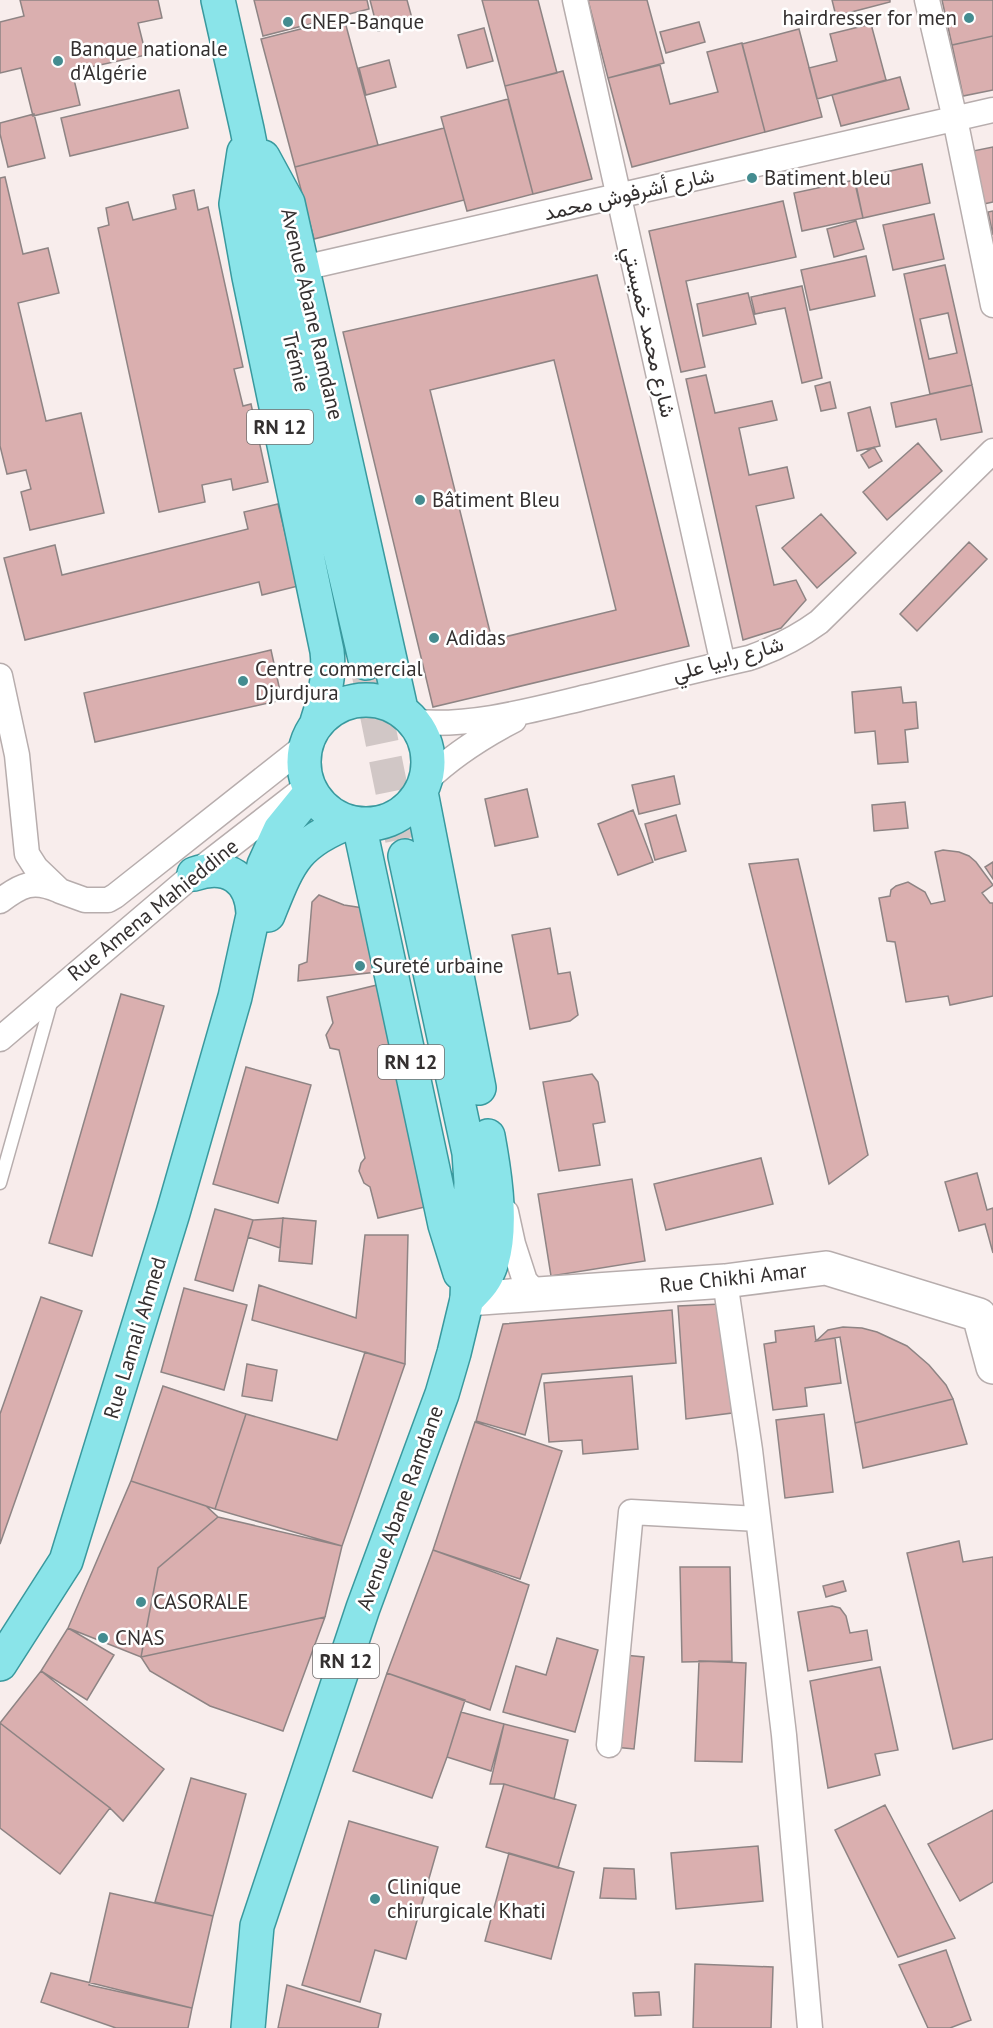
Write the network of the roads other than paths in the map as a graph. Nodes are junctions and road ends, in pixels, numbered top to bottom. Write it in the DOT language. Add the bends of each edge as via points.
graph roads {
  1 [pos="218,0"];
  2 [pos="575,0"];
  3 [pos="927,0"];
  4 [pos="993,110"];
  5 [pos="955,119"];
  6 [pos="247,129"];
  7 [pos="619,196"];
  8 [pos="303,268"];
  9 [pos="993,305"];
  10 [pos="993,451"];
  11 [pos="366,663"];
  12 [pos="723,664"];
  13 [pos="0,676"];
  14 [pos="535,710"];
  15 [pos="408,716"];
  16 [pos="311,734"];
  17 [pos="424,787"];
  18 [pos="310,789"];
  19 [pos="355,823"];
  20 [pos="27,854"];
  21 [pos="405,856"];
  22 [pos="194,874"];
  23 [pos="60,891"];
  24 [pos="0,900"];
  25 [pos="253,913"];
  26 [pos="54,992"];
  27 [pos="235,997"];
  28 [pos="0,1040"];
  29 [pos="489,1140"];
  30 [pos="0,1183"];
  31 [pos="725,1281"];
  32 [pos="538,1295"];
  33 [pos="467,1299"];
  34 [pos="986,1315"];
  35 [pos="993,1367"];
  36 [pos="758,1519"];
  37 [pos="0,1664"];
  38 [pos="609,1745"];
  39 [pos="248,2028"];
  40 [pos="810,2028"];
  1 -- 6 [label="main road, RN 12"];
  2 -- 7 [label="street, شارع محمد خميستي"];
  3 -- 5 [label="street"];
  4 -- 5 [label="street, شارع أشرفوش محمد"];
  5 -- 7 [label="street, شارع أشرفوش محمد"];
  5 -- 9 [label="street"];
  6 -- 8 [label="main road, Avenue Abane Ramdane / RN 12" via="288,202"];
  6 -- 11 [label="main road, Trémie / RN 12" via="279,291"];
  6 -- 16 [label="main road, RN 12" via="236,204 327,651 329,670 323,704"];
  7 -- 8 [label="street, شارع أشرفوش محمد"];
  7 -- 12 [label="street, شارع محمد خميستي"];
  8 -- 15 [label="main road, Avenue Abane Ramdane / RN 12"];
  10 -- 12 [label="street, شارع رابيا علي" via="819,622 774,649"];
  12 -- 14 [label="street, شارع رابيا علي"];
  13 -- 20 [label="street" via="17,755"];
  14 -- 15 [label="street" via="448,723"];
  14 -- 17 [label="street" via="472,743"];
  15 -- 16 [label="main road" via="387,702 356,699 328,712"];
  15 -- 17 [label="main road" via="423,735 428,750"];
  16 -- 18 [label="main road" via="304,765"];
  16 -- 23 [label="street" via="116,896 85,900"];
  17 -- 19 [label="main road" via="402,814 374,824"];
  17 -- 29 [label="main road, Avenue Abane Ramdane / RN 12"];
  18 -- 19 [label="main road" via="328,811"];
  18 -- 22 [label="street, Rue Amena Mahieddine"];
  18 -- 25 [label="main road, Rue Lamali Ahmed" via="276,838 264,865"];
  19 -- 27 [label="main road, Rue Lamali Ahmed" via="318,837 295,857"];
  19 -- 33 [label="main road, RN 12" via="445,1225"];
  20 -- 23 [label="street"];
  20 -- 24 [label="street"];
  21 -- 33 [label="main road, Avenue Abane Ramdane / RN 12" via="469,1153"];
  22 -- 25 [label="main road" via="218,869 230,872 248,890"];
  22 -- 26 [label="street, Rue Amena Mahieddine"];
  23 -- 24 [label="street" via="46,885 26,885"];
  25 -- 27 [label="main road, Rue Lamali Ahmed"];
  26 -- 28 [label="street, Rue Amena Mahieddine"];
  26 -- 30 [label="lane"];
  27 -- 37 [label="main road, Rue Lamali Ahmed" via="160,1258 66,1561"];
  29 -- 32 [label="street" via="518,1263 525,1281"];
  29 -- 33 [label="main road, Avenue Abane Ramdane / RN 12" via="497,1201 493,1257 485,1279"];
  31 -- 32 [label="street, Rue Chikhi Amar"];
  31 -- 34 [label="street, Rue Chikhi Amar" via="826,1268"];
  31 -- 36 [label="street"];
  32 -- 33 [label="street, Rue Chikhi Amar"];
  33 -- 39 [label="main road, Avenue Abane Ramdane / RN 12" via="442,1394 363,1608 257,1926"];
  34 -- 35 [label="street"];
  36 -- 38 [label="street" via="631,1512"];
  36 -- 40 [label="street" via="784,1735"];
}
